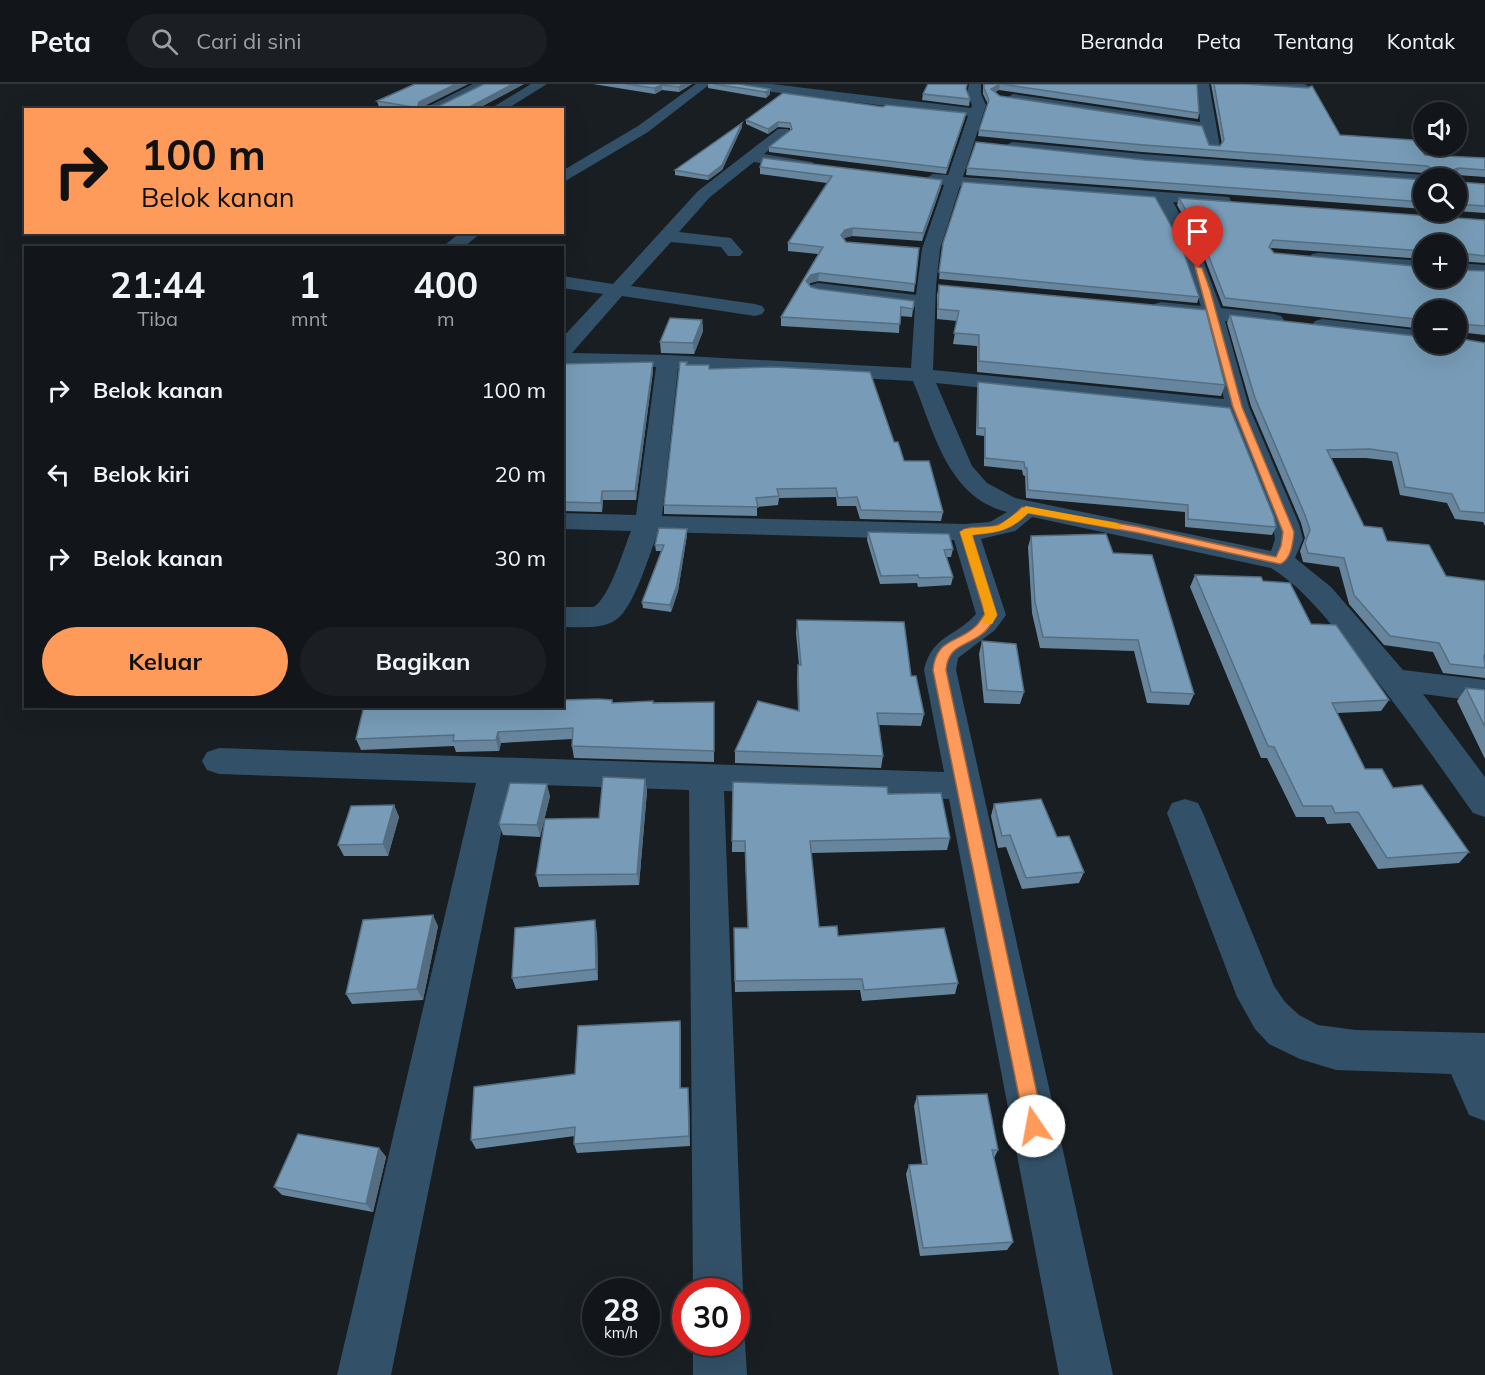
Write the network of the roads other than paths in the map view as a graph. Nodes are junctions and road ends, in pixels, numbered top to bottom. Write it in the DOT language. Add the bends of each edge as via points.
graph roads {
  1 [pos="484,84"];
  2 [pos="541,84"];
  3 [pos="705,84"];
  4 [pos="740,84"];
  5 [pos="1009,84"];
  6 [pos="1203,84"];
  7 [pos="1244,84"];
  8 [pos="791,87"];
  9 [pos="1306,88"];
  10 [pos="980,101"];
  11 [pos="911,105"];
  12 [pos="431,108"];
  13 [pos="498,108"];
  14 [pos="874,115"];
  15 [pos="1199,126"];
  16 [pos="783,132"];
  17 [pos="1001,145"];
  18 [pos="750,157"];
  19 [pos="1209,164"];
  20 [pos="818,166"];
  21 [pos="564,177"];
  22 [pos="919,178"];
  23 [pos="1413,179"];
  24 [pos="953,182"];
  25 [pos="1161,196"];
  26 [pos="471,234"];
  27 [pos="668,236"];
  28 [pos="453,246"];
  29 [pos="734,252"];
  30 [pos="1299,256"];
  31 [pos="1413,266"];
  32 [pos="1467,270"];
  33 [pos="1485,271"];
  34 [pos="564,282"];
  35 [pos="818,289"];
  36 [pos="619,290"];
  37 [pos="930,292"];
  38 [pos="1141,306"];
  39 [pos="755,310"];
  40 [pos="1212,313"];
  41 [pos="1413,336"];
  42 [pos="564,349"];
  43 [pos="564,359"];
  44 [pos="668,361"];
  45 [pos="922,375"];
  46 [pos="1238,407"];
  47 [pos="1026,509"];
  48 [pos="564,521"];
  49 [pos="648,522"];
  50 [pos="965,532"];
  51 [pos="1280,561"];
  52 [pos="564,617"];
  53 [pos="1396,680"];
  54 [pos="1485,691"];
  55 [pos="219,761"];
  56 [pos="496,771"];
  57 [pos="706,777"];
  58 [pos="964,786"];
  59 [pos="1485,803"];
  60 [pos="1185,813"];
  61 [pos="1474,1054"];
  62 [pos="1485,1099"];
  63 [pos="718,1278"];
  64 [pos="719,1356"];
  65 [pos="364,1375"];
  66 [pos="720,1375"];
  67 [pos="1086,1375"];
  1 -- 12 [label="street"];
  2 -- 13 [label="street"];
  3 -- 21 [label="street" via="643,129"];
  4 -- 8 [label="street"];
  5 -- 15 [label="street" via="999,96"];
  6 -- 15 [label="street"];
  7 -- 9 [label="street"];
  8 -- 11 [label="street"];
  10 -- 11 [label="street"];
  10 -- 24 [label="street" via="972,142"];
  11 -- 14 [label="street" via="883,109"];
  15 -- 19 [label="street" via="1213,143"];
  16 -- 18 [label="street"];
  17 -- 19 [label="street"];
  18 -- 20 [label="street"];
  18 -- 27 [label="street" via="704,194"];
  19 -- 23 [label="street"];
  19 -- 25 [label="street" via="1219,201"];
  22 -- 24 [label="street"];
  24 -- 25 [label="street"];
  24 -- 37 [label="street" via="920,248"];
  25 -- 40 [label="street" via="1189,247"];
  26 -- 28 [label="street"];
  27 -- 29 [label="street" via="725,242"];
  27 -- 36 [label="street"];
  30 -- 31 [label="street"];
  32 -- 33 [label="street"];
  34 -- 36 [label="street"];
  35 -- 37 [label="street"];
  36 -- 39 [label="street"];
  36 -- 42 [label="street"];
  37 -- 45 [label="street"];
  38 -- 40 [label="street"];
  40 -- 41 [label="street"];
  40 -- 46 [label="street"];
  43 -- 44 [label="street"];
  44 -- 45 [label="street"];
  44 -- 49 [label="street"];
  45 -- 46 [label="street"];
  45 -- 47 [label="street" via="968,478 991,496"];
  46 -- 51 [label="street" via="1289,532"];
  47 -- 50 [label="street" via="1001,529"];
  47 -- 51 [label="street"];
  48 -- 49 [label="street"];
  49 -- 50 [label="street"];
  49 -- 52 [label="street" via="620,593 608,612 595,617"];
  50 -- 58 [label="street" via="991,615 979,630 948,648 941,657 940,670"];
  51 -- 53 [label="street" via="1313,584"];
  53 -- 54 [label="street"];
  53 -- 59 [label="street"];
  55 -- 56 [label="street"];
  56 -- 57 [label="street"];
  56 -- 65 [label="street"];
  57 -- 58 [label="street"];
  57 -- 63 [label="street"];
  58 -- 67 [label="street"];
  60 -- 61 [label="street" via="1258,997 1279,1025 1313,1045 1342,1051"];
  61 -- 62 [label="street"];
  64 -- 66 [label="street"];
}
